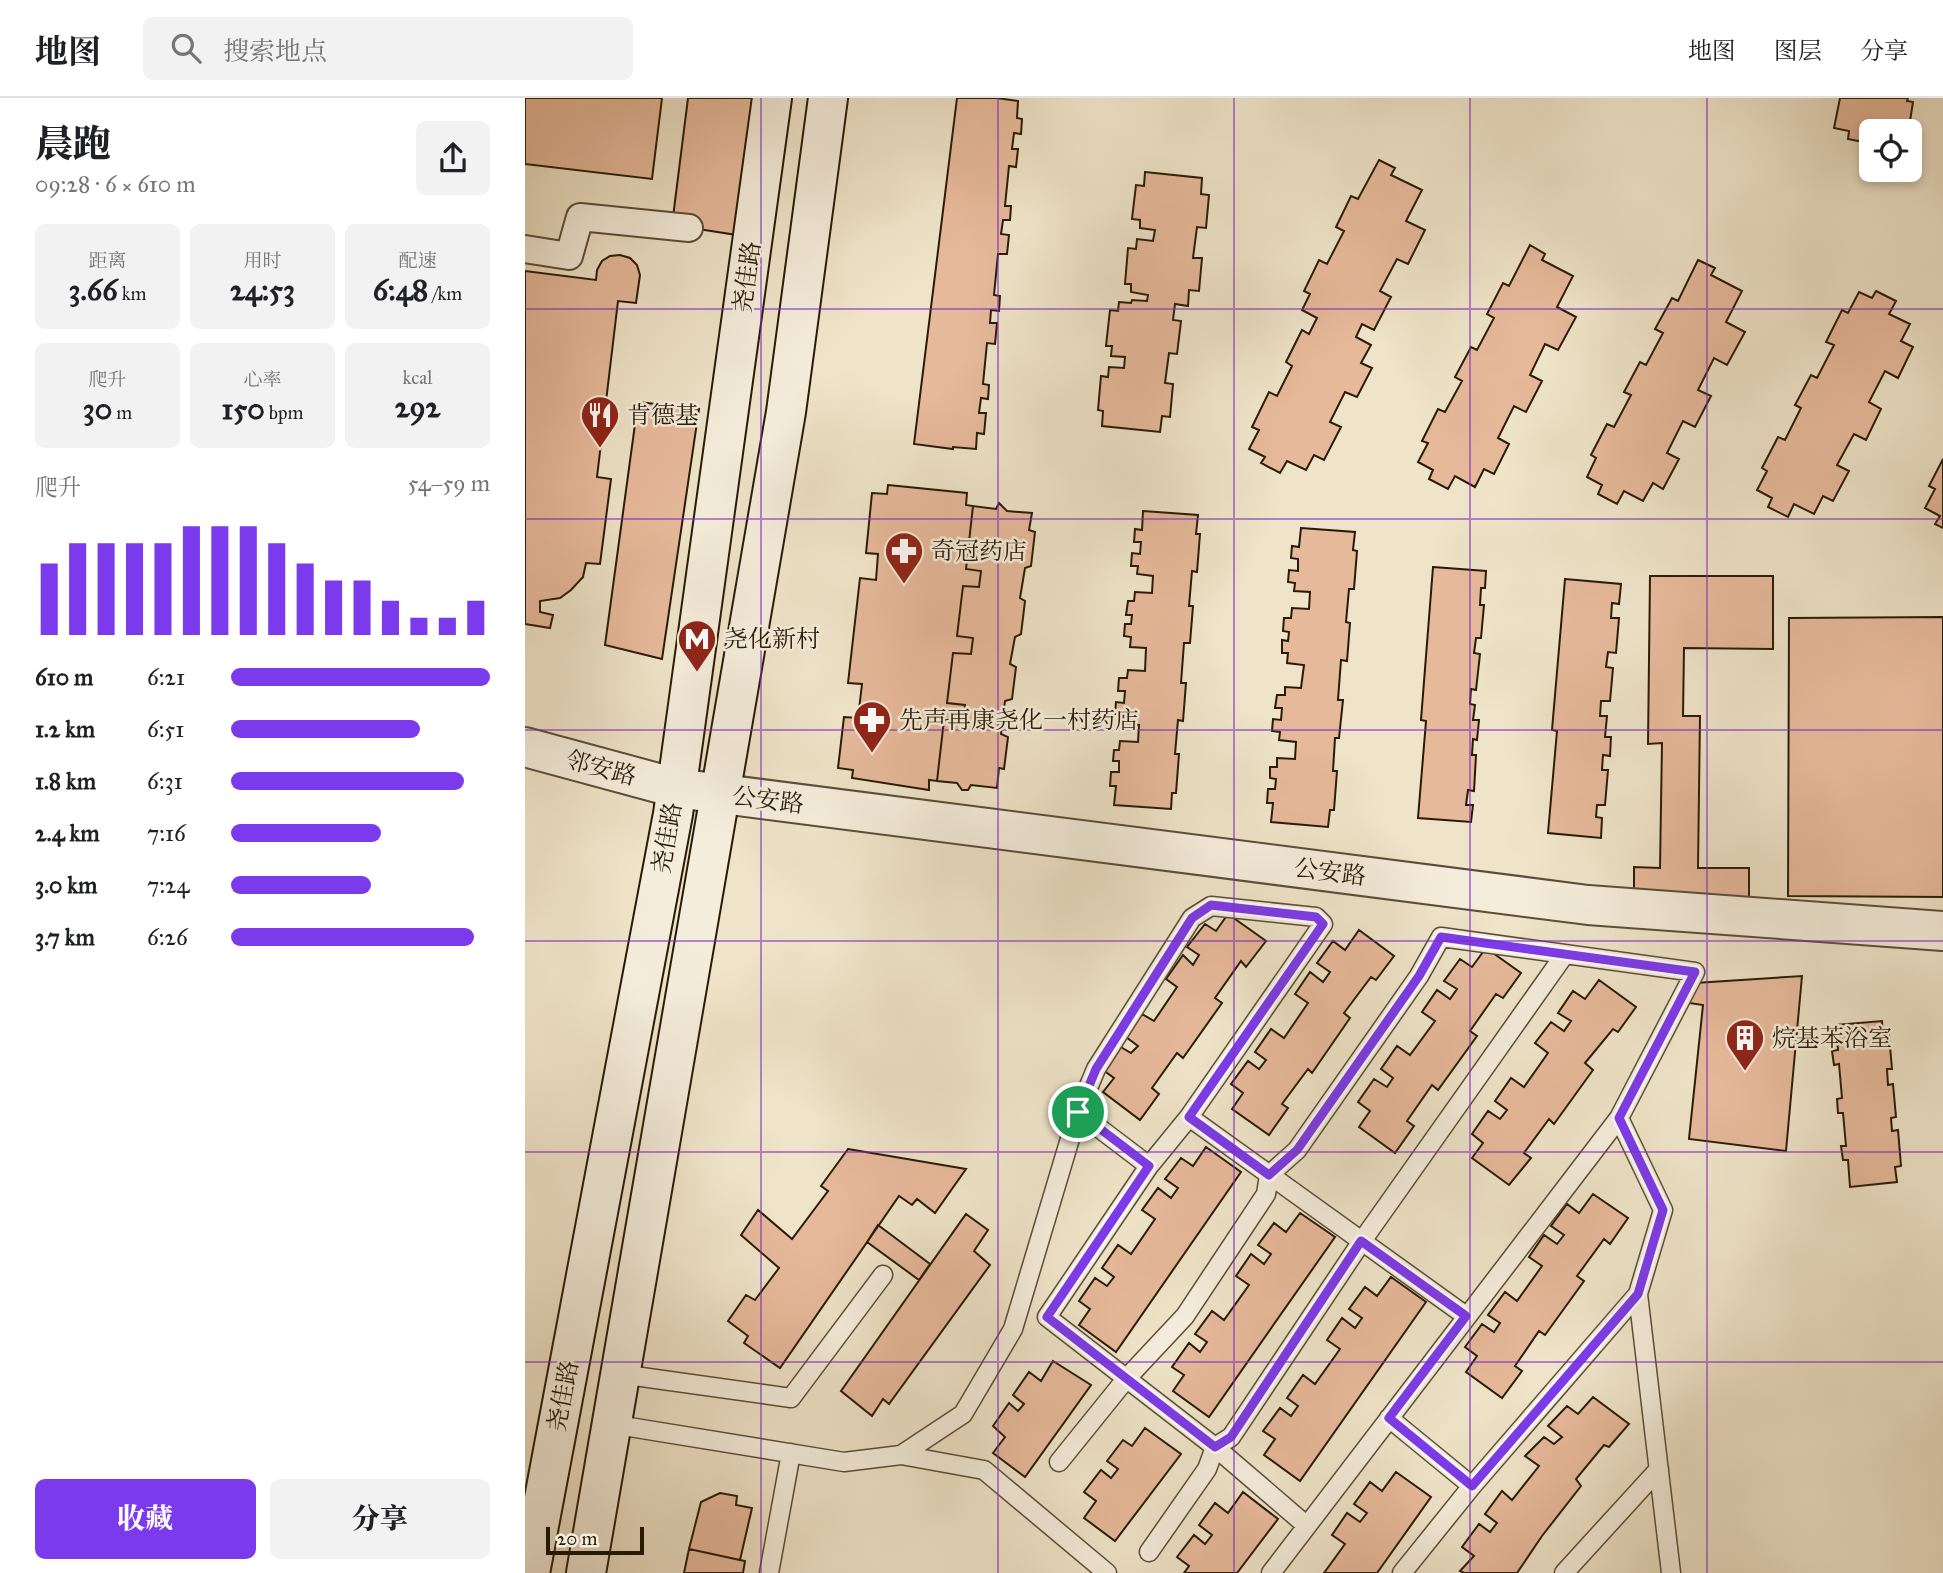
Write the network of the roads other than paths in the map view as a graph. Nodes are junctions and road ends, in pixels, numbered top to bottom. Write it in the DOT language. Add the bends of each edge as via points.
graph roads {
  1 [pos="772,98"];
  2 [pos="828,98"];
  3 [pos="689,228"];
  4 [pos="525,249"];
  5 [pos="525,747"];
  6 [pos="676,788"];
  7 [pos="719,793"];
  8 [pos="1943,931"];
  9 [pos="1565,954"];
  10 [pos="1078,1112"];
  11 [pos="1189,1117"];
  12 [pos="1619,1118"];
  13 [pos="1149,1166"];
  14 [pos="1269,1175"];
  15 [pos="1361,1241"];
  16 [pos="883,1275"];
  17 [pos="1638,1294"];
  18 [pos="1466,1316"];
  19 [pos="620,1374"];
  20 [pos="1126,1379"];
  21 [pos="1389,1418"];
  22 [pos="611,1424"];
  23 [pos="1215,1447"];
  24 [pos="791,1453"];
  25 [pos="901,1455"];
  26 [pos="1059,1462"];
  27 [pos="1659,1469"];
  28 [pos="1472,1486"];
  29 [pos="1307,1526"];
  30 [pos="1149,1552"];
  31 [pos="1412,1570"];
  32 [pos="530,1573"];
  33 [pos="586,1573"];
  34 [pos="769,1573"];
  35 [pos="1107,1573"];
  36 [pos="1271,1573"];
  37 [pos="1564,1573"];
  38 [pos="1671,1573"];
  1 -- 6 [label="main road, 尧佳路"];
  2 -- 7 [label="main road, 尧佳路" via="786,412"];
  3 -- 4 [label="street" via="580,218 569,256"];
  5 -- 6 [label="main road, 邻安路"];
  6 -- 7 [label="main road, 邻安路"];
  6 -- 32 [label="main road, 尧佳路"];
  7 -- 8 [label="main road, 公安路" via="1588,905"];
  7 -- 19 [label="main road, 尧佳路"];
  9 -- 12 [label="lane" via="1695,972"];
  9 -- 14 [label="lane" via="1441,937 1419,976 1297,1150"];
  9 -- 15 [label="lane"];
  10 -- 11 [label="lane" via="1096,1069 1192,918 1211,905 1316,917 1323,924"];
  10 -- 13 [label="lane"];
  10 -- 25 [label="lane" via="1013,1329 963,1414"];
  11 -- 13 [label="lane"];
  11 -- 14 [label="lane"];
  12 -- 17 [label="lane" via="1663,1210"];
  12 -- 18 [label="lane"];
  13 -- 20 [label="lane" via="1047,1317"];
  14 -- 15 [label="lane"];
  14 -- 20 [label="lane" via="1266,1194 1185,1316"];
  15 -- 18 [label="lane"];
  15 -- 23 [label="lane" via="1231,1437"];
  16 -- 19 [label="lane" via="791,1398"];
  17 -- 27 [label="lane"];
  17 -- 28 [label="lane"];
  18 -- 21 [label="lane"];
  19 -- 22 [label="main road, 尧佳路"];
  20 -- 23 [label="lane"];
  20 -- 26 [label="lane"];
  21 -- 28 [label="lane"];
  21 -- 29 [label="lane"];
  22 -- 24 [label="lane"];
  22 -- 33 [label="main road, 尧佳路"];
  23 -- 29 [label="lane"];
  23 -- 30 [label="lane" via="1207,1469"];
  24 -- 25 [label="lane" via="844,1462"];
  24 -- 34 [label="lane"];
  25 -- 35 [label="lane" via="984,1470"];
  27 -- 37 [label="lane"];
  27 -- 38 [label="lane"];
  28 -- 31 [label="lane"];
  29 -- 36 [label="lane"];
}
